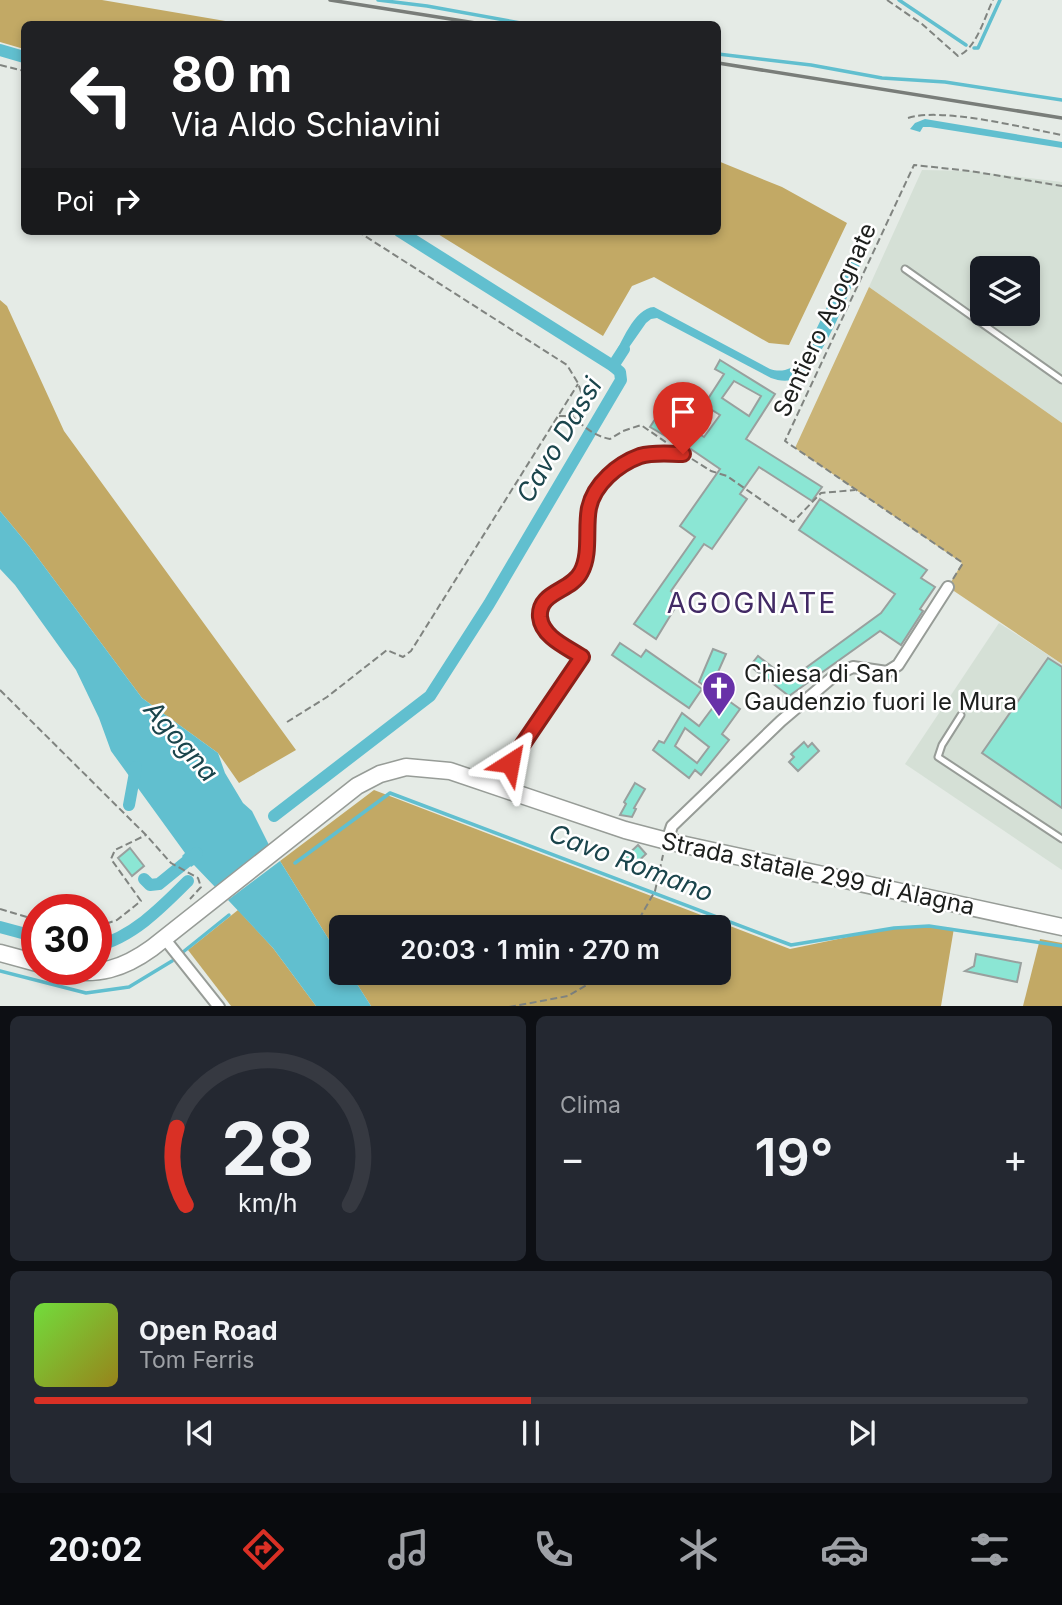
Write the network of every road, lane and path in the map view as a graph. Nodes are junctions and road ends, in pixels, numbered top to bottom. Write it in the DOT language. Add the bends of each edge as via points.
graph roads {
  1 [pos="887,0"];
  2 [pos="993,0"];
  3 [pos="0,65"];
  4 [pos="21,70"];
  5 [pos="908,118"];
  6 [pos="1062,135"];
  7 [pos="1062,186"];
  8 [pos="363,235"];
  9 [pos="905,268"];
  10 [pos="1062,380"];
  11 [pos="578,383"];
  12 [pos="558,416"];
  13 [pos="572,416"];
  14 [pos="683,454"];
  15 [pos="856,490"];
  16 [pos="948,587"];
  17 [pos="0,690"];
  18 [pos="961,715"];
  19 [pos="287,722"];
  20 [pos="495,786"];
  21 [pos="146,835"];
  22 [pos="1062,839"];
  23 [pos="667,841"];
  24 [pos="190,900"];
  25 [pos="0,909"];
  26 [pos="21,915"];
  27 [pos="641,915"];
  28 [pos="112,922"];
  29 [pos="1062,927"];
  30 [pos="164,939"];
  31 [pos="0,953"];
  32 [pos="21,959"];
  33 [pos="112,970"];
  34 [pos="587,985"];
  35 [pos="219,1006"];
  36 [pos="509,1006"];
  1 -- 2 [label="path" via="958,56 971,46"];
  3 -- 4 [label="path"];
  5 -- 6 [label="path" via="948,115"];
  7 -- 15 [label="path, Sentiero Agognate" via="914,165 785,441"];
  8 -- 11 [label="path" via="567,365"];
  9 -- 10 [label="lane"];
  11 -- 12 [label="path"];
  11 -- 13 [label="path" via="583,397"];
  12 -- 13 [label="path"];
  12 -- 19 [label="path" via="411,651 403,657 387,650"];
  13 -- 14 [label="path" via="599,437 610,439 641,425"];
  14 -- 15 [label="path" via="727,476 793,522 821,493"];
  14 -- 20 [label="street" via="640,456 612,472 593,496 583,570 571,584 550,595 540,615 551,636 582,657"];
  15 -- 16 [label="path, Sentiero Agognate" via="962,564"];
  16 -- 23 [label="street" via="898,665 887,672 853,667 834,676 672,826"];
  17 -- 21 [label="path"];
  18 -- 22 [label="lane" via="938,757"];
  20 -- 23 [label="main road, Strada statale 299 di Alagna"];
  20 -- 30 [label="main road, Strada statale 299 di Alagna" via="427,768 406,767 380,774 356,786"];
  21 -- 24 [label="path" via="171,863 198,878 201,887"];
  21 -- 28 [label="path" via="115,850 111,859 141,901"];
  23 -- 27 [label="path" via="655,891"];
  23 -- 29 [label="main road, Strada statale 299 di Alagna"];
  25 -- 26 [label="path"];
  30 -- 33 [label="main road, Strada statale 299 di Alagna"];
  30 -- 35 [label="street"];
  31 -- 32 [label="main road"];
  34 -- 36 [label="path" via="568,996"];
}
